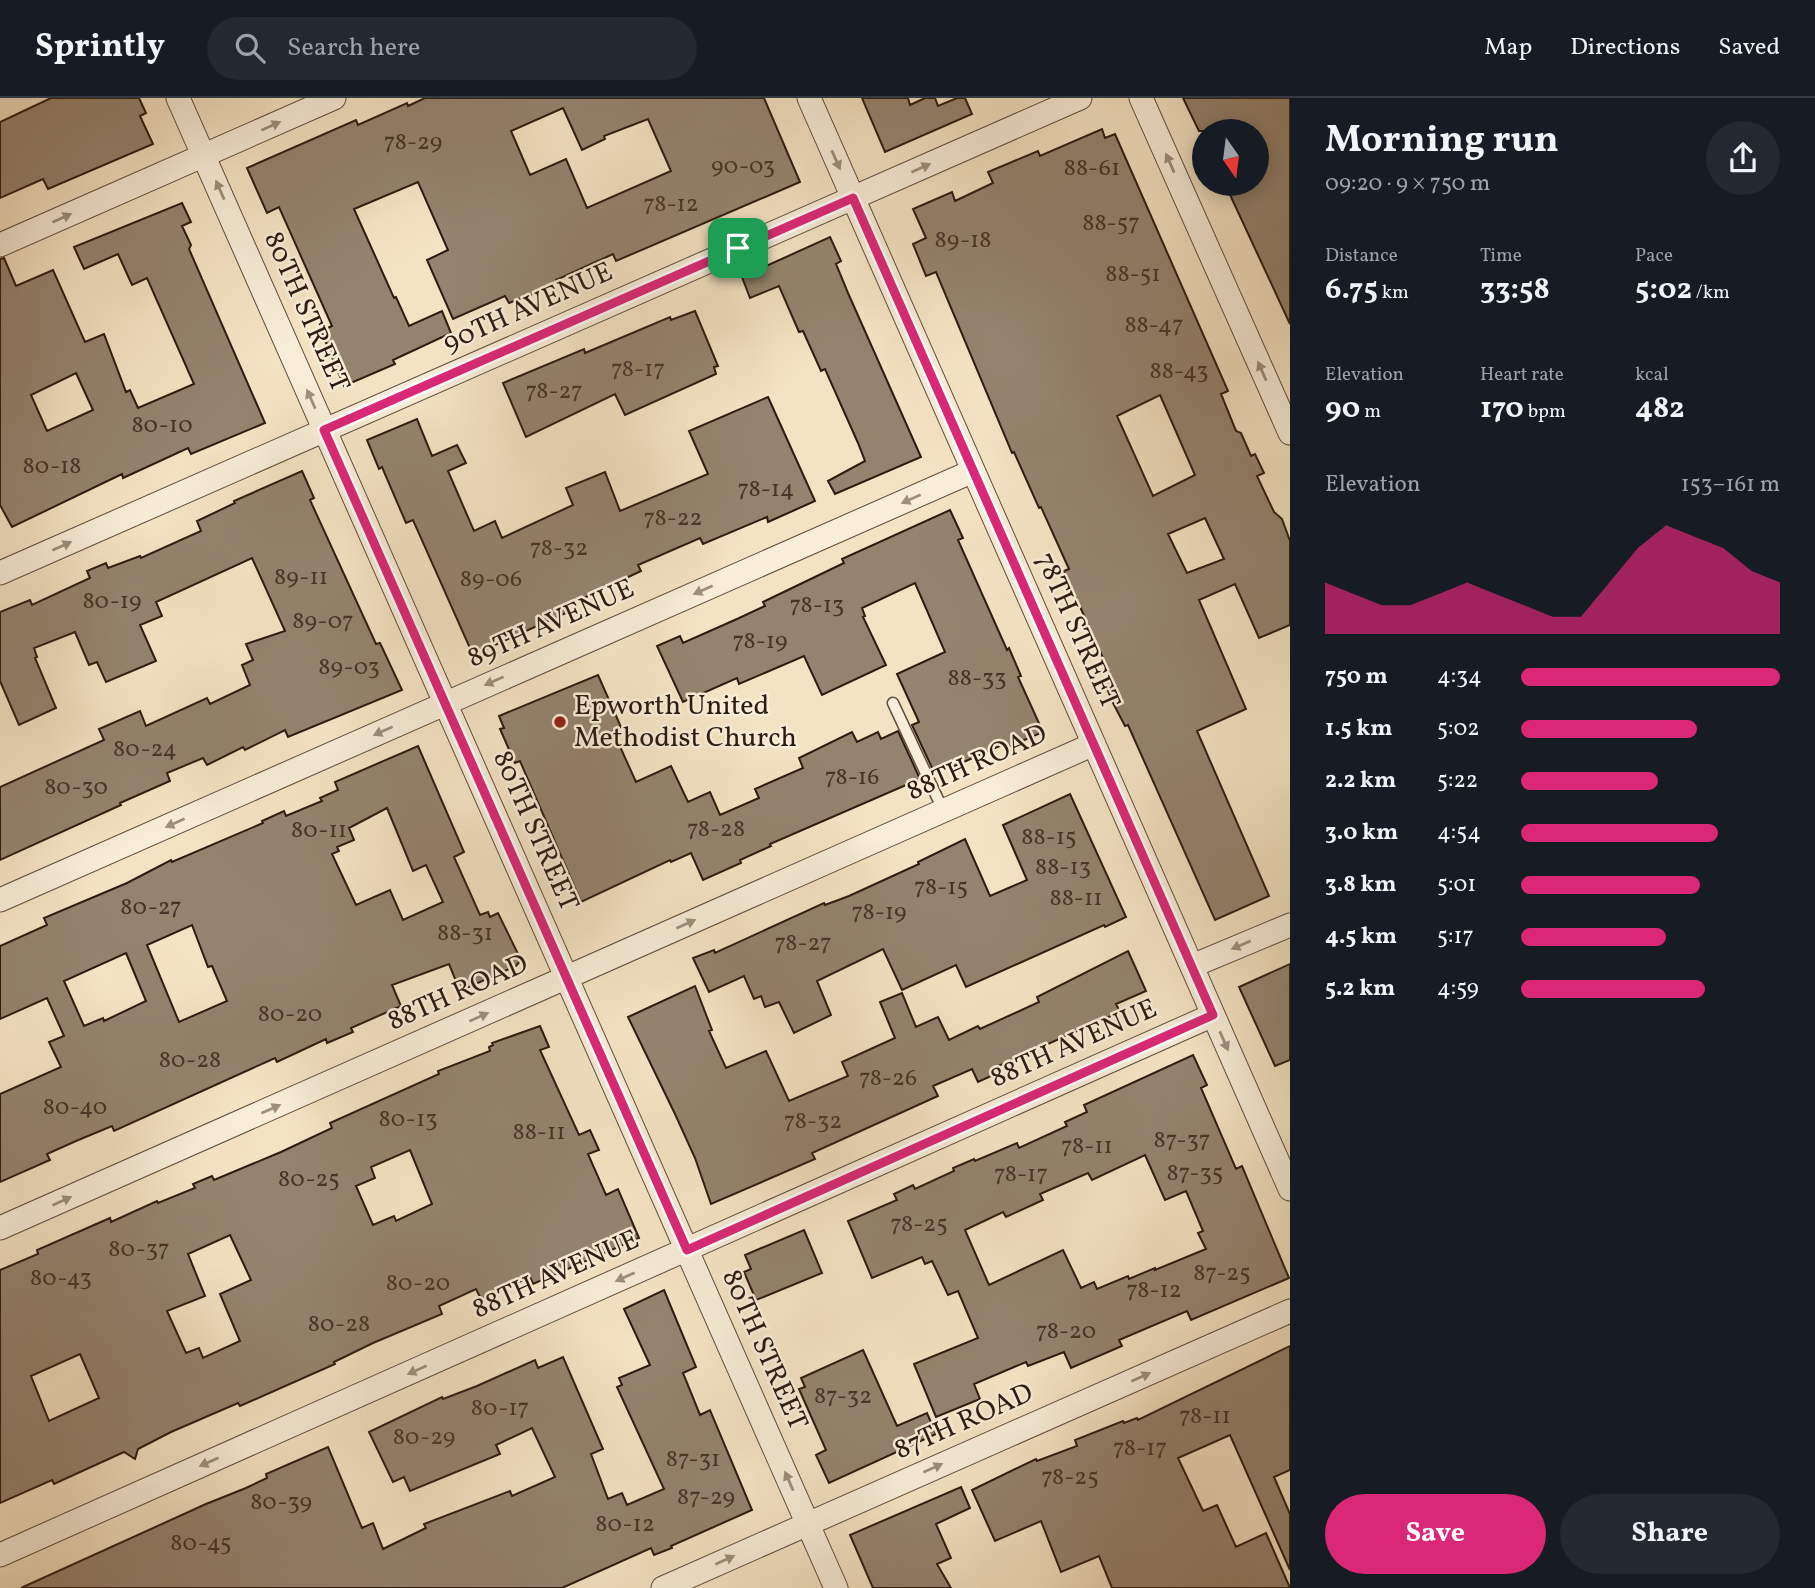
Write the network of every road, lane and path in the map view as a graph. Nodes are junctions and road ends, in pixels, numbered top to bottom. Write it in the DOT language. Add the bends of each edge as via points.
graph roads {
  1 [pos="178,98"];
  2 [pos="334,98"];
  3 [pos="808,98"];
  4 [pos="1080,98"];
  5 [pos="1141,98"];
  6 [pos="204,156"];
  7 [pos="853,198"];
  8 [pos="0,245"];
  9 [pos="324,430"];
  10 [pos="1290,433"];
  11 [pos="973,471"];
  12 [pos="0,573"];
  13 [pos="445,703"];
  14 [pos="893,703"];
  15 [pos="1094,744"];
  16 [pos="943,810"];
  17 [pos="0,900"];
  18 [pos="1290,925"];
  19 [pos="1192,966"];
  20 [pos="567,977"];
  21 [pos="1213,1015"];
  22 [pos="1290,1189"];
  23 [pos="0,1228"];
  24 [pos="687,1250"];
  25 [pos="1290,1311"];
  26 [pos="808,1523"];
  27 [pos="0,1555"];
  28 [pos="663,1588"];
  29 [pos="836,1588"];
  1 -- 6 [label="street, 80TH STREET"];
  6 -- 2 [label="street, one-way"];
  3 -- 7 [label="street, 78TH STREET, one-way"];
  7 -- 4 [label="street, 90TH AVENUE, one-way"];
  10 -- 5 [label="street, one-way"];
  8 -- 6 [label="street, one-way"];
  9 -- 6 [label="street, 80TH STREET, one-way"];
  7 -- 9 [label="street, 90TH AVENUE"];
  7 -- 11 [label="street, 78TH STREET"];
  12 -- 9 [label="street, 90TH AVENUE, one-way"];
  9 -- 13 [label="street, 80TH STREET"];
  11 -- 13 [label="street, 89TH AVENUE, one-way"];
  11 -- 15 [label="street, 78TH STREET"];
  13 -- 17 [label="street, 89TH AVENUE, one-way"];
  13 -- 20 [label="street, 80TH STREET"];
  14 -- 16 [label="lane"];
  15 -- 16 [label="street, 88TH ROAD"];
  15 -- 19 [label="street, 78TH STREET"];
  20 -- 16 [label="street, 88TH ROAD, one-way"];
  18 -- 19 [label="street, one-way"];
  19 -- 21 [label="street, 78TH STREET"];
  23 -- 20 [label="street, 88TH ROAD, one-way"];
  20 -- 24 [label="street, 80TH STREET"];
  21 -- 22 [label="street, 78TH STREET, one-way"];
  21 -- 24 [label="street, 88TH AVENUE"];
  26 -- 24 [label="street, 80TH STREET, one-way"];
  24 -- 27 [label="street, 88TH AVENUE, one-way"];
  26 -- 25 [label="street, 87TH ROAD, one-way"];
  28 -- 26 [label="street, 87TH ROAD, one-way"];
  26 -- 29 [label="street, 80TH STREET"];
}
